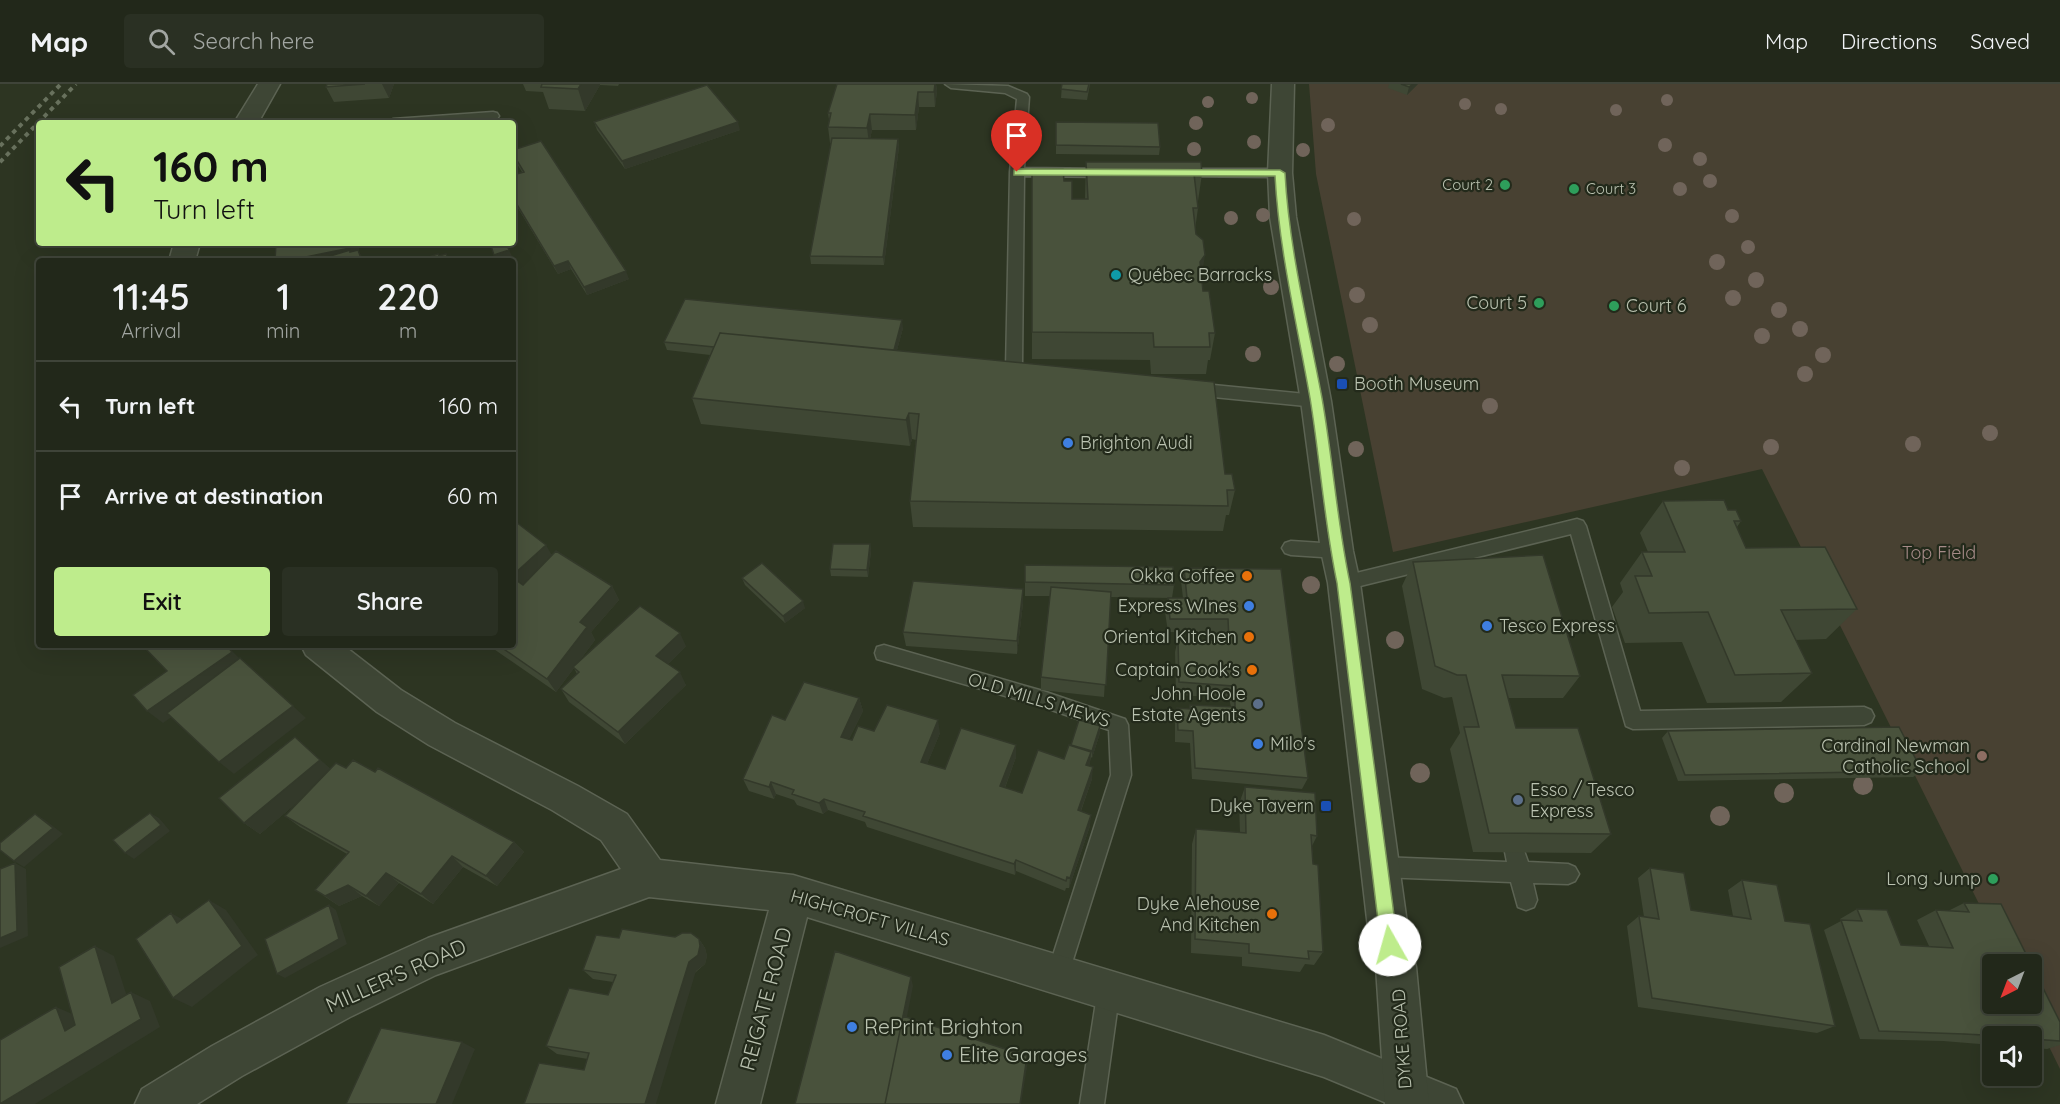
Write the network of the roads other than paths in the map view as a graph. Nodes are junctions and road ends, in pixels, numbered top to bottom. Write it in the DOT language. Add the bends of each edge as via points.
graph roads {
  1 [pos="269,84"];
  2 [pos="951,84"];
  3 [pos="1283,84"];
  4 [pos="493,116"];
  5 [pos="248,120"];
  6 [pos="436,120"];
  7 [pos="1017,172"];
  8 [pos="1122,172"];
  9 [pos="1157,172"];
  10 [pos="1280,173"];
  11 [pos="1049,373"];
  12 [pos="1179,387"];
  13 [pos="1316,401"];
  14 [pos="1291,548"];
  15 [pos="1337,550"];
  16 [pos="1344,583"];
  17 [pos="322,648"];
  18 [pos="884,653"];
  19 [pos="1864,716"];
  20 [pos="1517,862"];
  21 [pos="1380,867"];
  22 [pos="1568,874"];
  23 [pos="649,878"];
  24 [pos="794,894"];
  25 [pos="1526,900"];
  26 [pos="1058,974"];
  27 [pos="1109,989"];
  28 [pos="227,1061"];
  29 [pos="1418,1099"];
  30 [pos="158,1104"];
  31 [pos="206,1104"];
  32 [pos="738,1104"];
  33 [pos="1092,1104"];
  1 -- 5 [label="street"];
  2 -- 7 [label="lane" via="1008,90 1023,97"];
  3 -- 10 [label="street, DYKE ROAD"];
  4 -- 6 [label="lane"];
  7 -- 8 [label="lane"];
  7 -- 11 [label="lane" via="1014,369"];
  9 -- 10 [label="lane"];
  10 -- 13 [label="street, DYKE ROAD" via="1282,217"];
  12 -- 13 [label="lane"];
  13 -- 15 [label="street, DYKE ROAD"];
  14 -- 15 [label="lane"];
  15 -- 16 [label="street, DYKE ROAD"];
  16 -- 19 [label="lane" via="1577,526 1633,720"];
  16 -- 21 [label="street, DYKE ROAD"];
  17 -- 23 [label="street" via="389,701 442,734 614,827"];
  18 -- 26 [label="lane, OLD MILLS MEWS" via="1118,725 1121,775"];
  20 -- 21 [label="lane"];
  20 -- 22 [label="lane"];
  20 -- 25 [label="lane"];
  21 -- 29 [label="street, DYKE ROAD"];
  23 -- 24 [label="street, HIGHCROFT VILLAS"];
  23 -- 28 [label="street, MILLER'S ROAD" via="428,958 335,1002"];
  24 -- 26 [label="street, HIGHCROFT VILLAS"];
  24 -- 32 [label="street, REIGATE ROAD"];
  26 -- 27 [label="street, HIGHCROFT VILLAS"];
  27 -- 29 [label="street, HIGHCROFT VILLAS" via="1323,1056"];
  27 -- 33 [label="lane"];
  28 -- 30 [label="street, MILLER'S ROAD"];
  28 -- 31 [label="street"];
}
